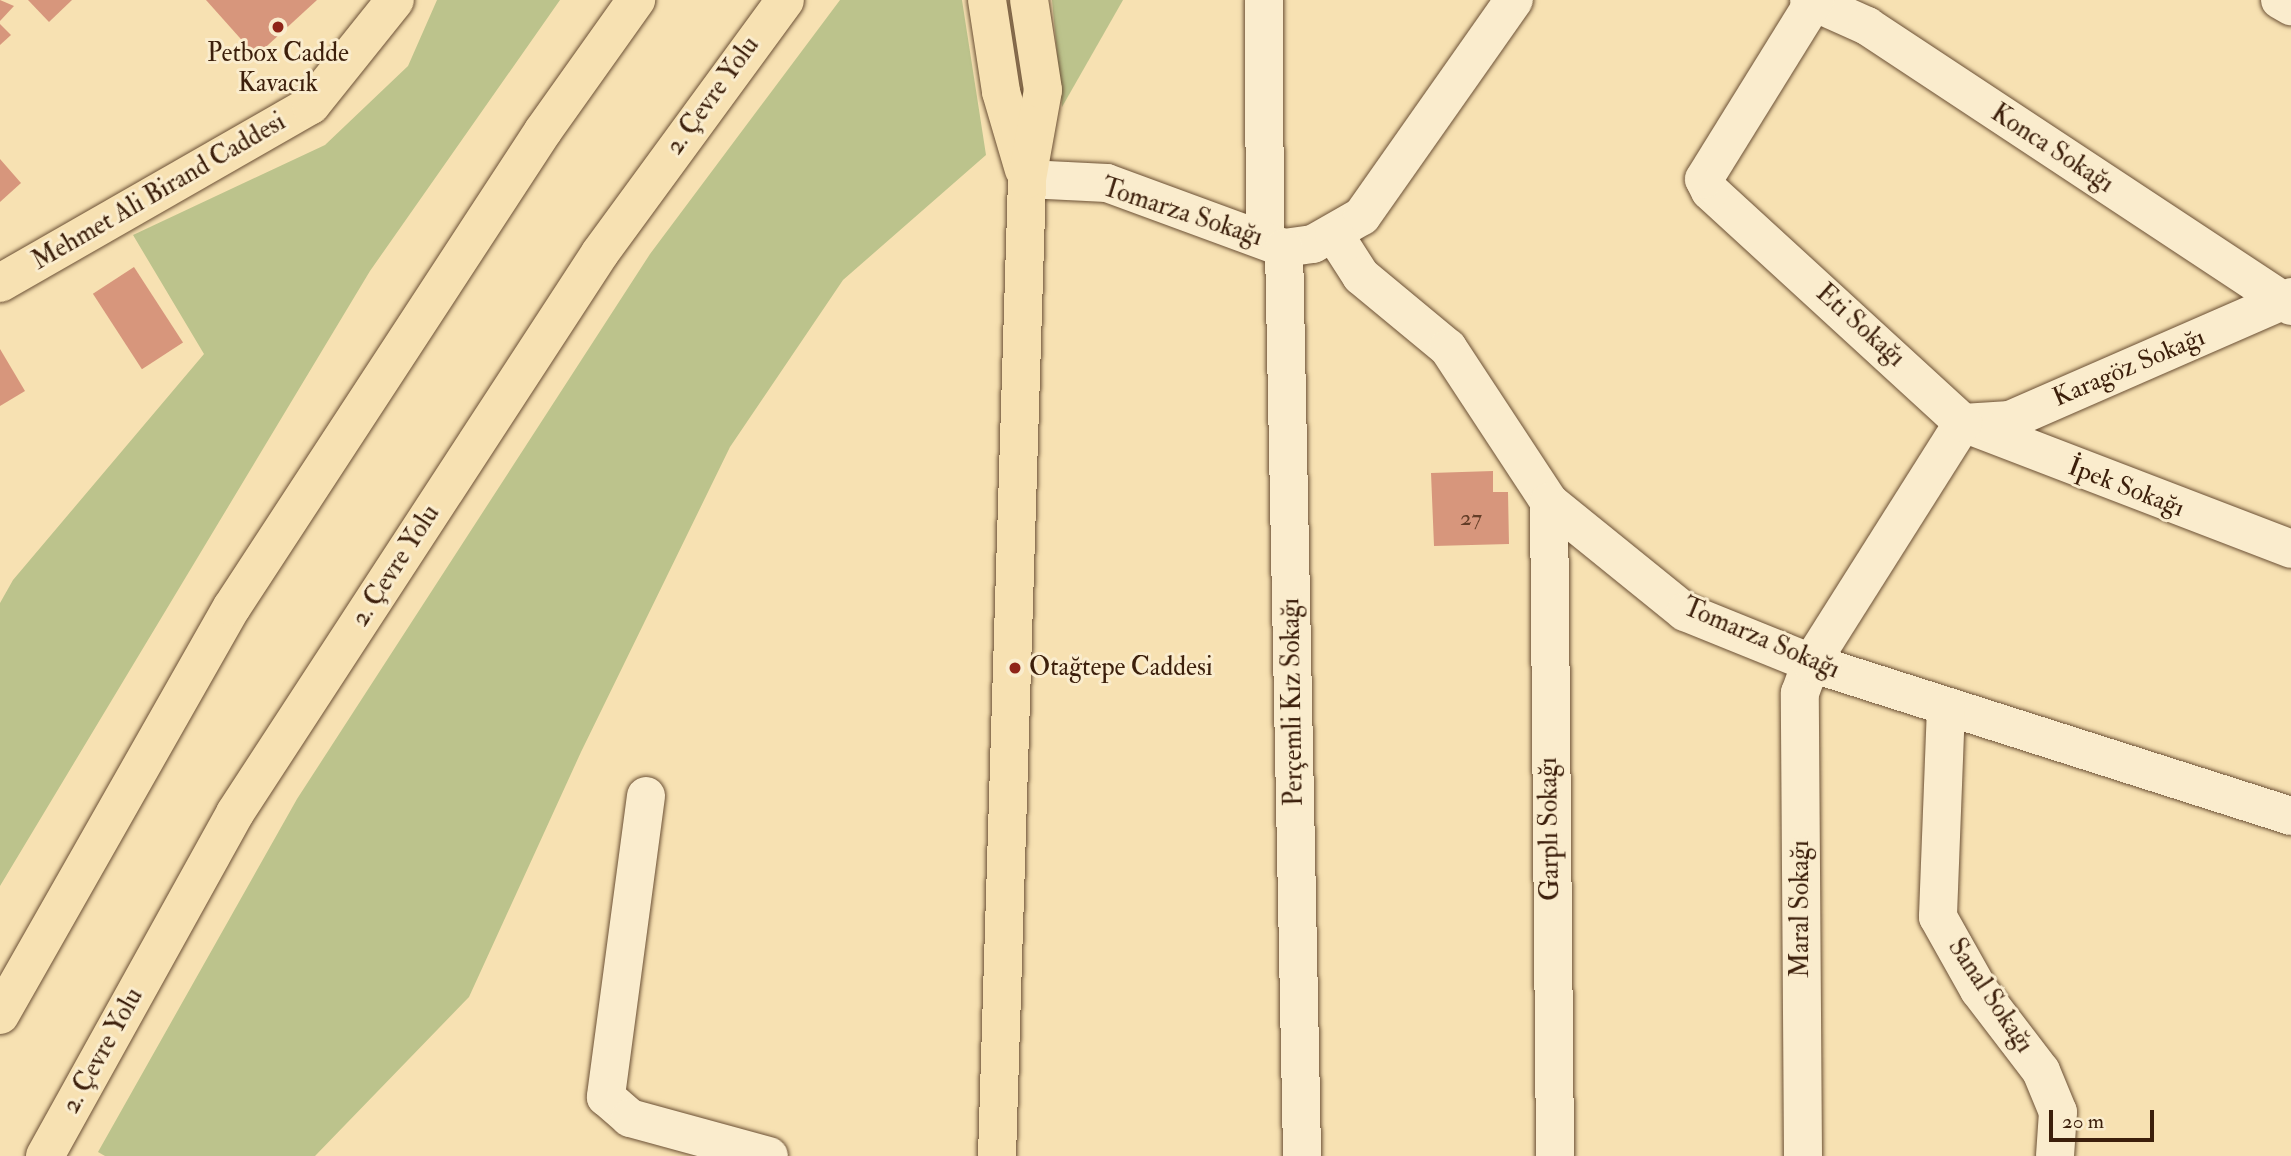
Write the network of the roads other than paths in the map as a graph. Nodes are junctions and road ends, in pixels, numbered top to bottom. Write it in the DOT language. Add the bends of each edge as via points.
graph roads {
  1 [pos="394,0"];
  2 [pos="636,0"];
  3 [pos="785,0"];
  4 [pos="987,0"];
  5 [pos="1029,0"];
  6 [pos="1264,0"];
  7 [pos="1514,0"];
  8 [pos="2280,0"];
  9 [pos="1813,1"];
  10 [pos="2291,6"];
  11 [pos="1027,179"];
  12 [pos="1334,234"];
  13 [pos="1274,244"];
  14 [pos="0,283"];
  15 [pos="2289,301"];
  16 [pos="1963,423"];
  17 [pos="1549,502"];
  18 [pos="2291,549"];
  19 [pos="1811,663"];
  20 [pos="1946,707"];
  21 [pos="646,796"];
  22 [pos="2291,816"];
  23 [pos="0,1015"];
  24 [pos="45,1156"];
  25 [pos="769,1156"];
  26 [pos="997,1156"];
  27 [pos="1302,1156"];
  28 [pos="1555,1156"];
  29 [pos="1803,1156"];
  30 [pos="2055,1156"];
  1 -- 14 [label="main road, Mehmet Ali Birand Caddesi" via="311,105"];
  2 -- 23 [label="main road" via="535,142 232,607"];
  3 -- 24 [label="main road, 2. Çevre Yolu" via="600,253 235,813"];
  4 -- 11 [label="main road" via="1001,92"];
  5 -- 11 [label="main road" via="1043,90"];
  6 -- 13 [label="street, Perçemli Kız Sokağı"];
  7 -- 12 [label="street, Tomarza Sokağı" via="1362,216"];
  8 -- 10 [label="street"];
  9 -- 15 [label="street, Konca Sokağı" via="1867,26"];
  9 -- 16 [label="street, Eti Sokağı" via="1704,180 1710,191"];
  11 -- 13 [label="street, Tomarza Sokağı" via="1107,183"];
  11 -- 26 [label="main road"];
  12 -- 13 [label="street, Tomarza Sokağı" via="1314,244"];
  12 -- 17 [label="street, Tomarza Sokağı" via="1361,276 1448,348"];
  13 -- 27 [label="street, Perçemli Kız Sokağı"];
  15 -- 16 [label="street, Karagöz Sokağı" via="2010,420"];
  16 -- 18 [label="street, İpek Sokağı"];
  16 -- 19 [label="street"];
  17 -- 19 [label="street, Tomarza Sokağı" via="1685,612"];
  17 -- 28 [label="street, Garplı Sokağı"];
  19 -- 20 [label="street, Tomarza Sokağı"];
  19 -- 29 [label="street, Maral Sokağı" via="1800,693"];
  20 -- 22 [label="street, Tomarza Sokağı"];
  20 -- 30 [label="street, Sanal Sokağı" via="1938,917 1979,990 2041,1071 2058,1112"];
  21 -- 25 [label="street" via="606,1097 630,1118"];
}
